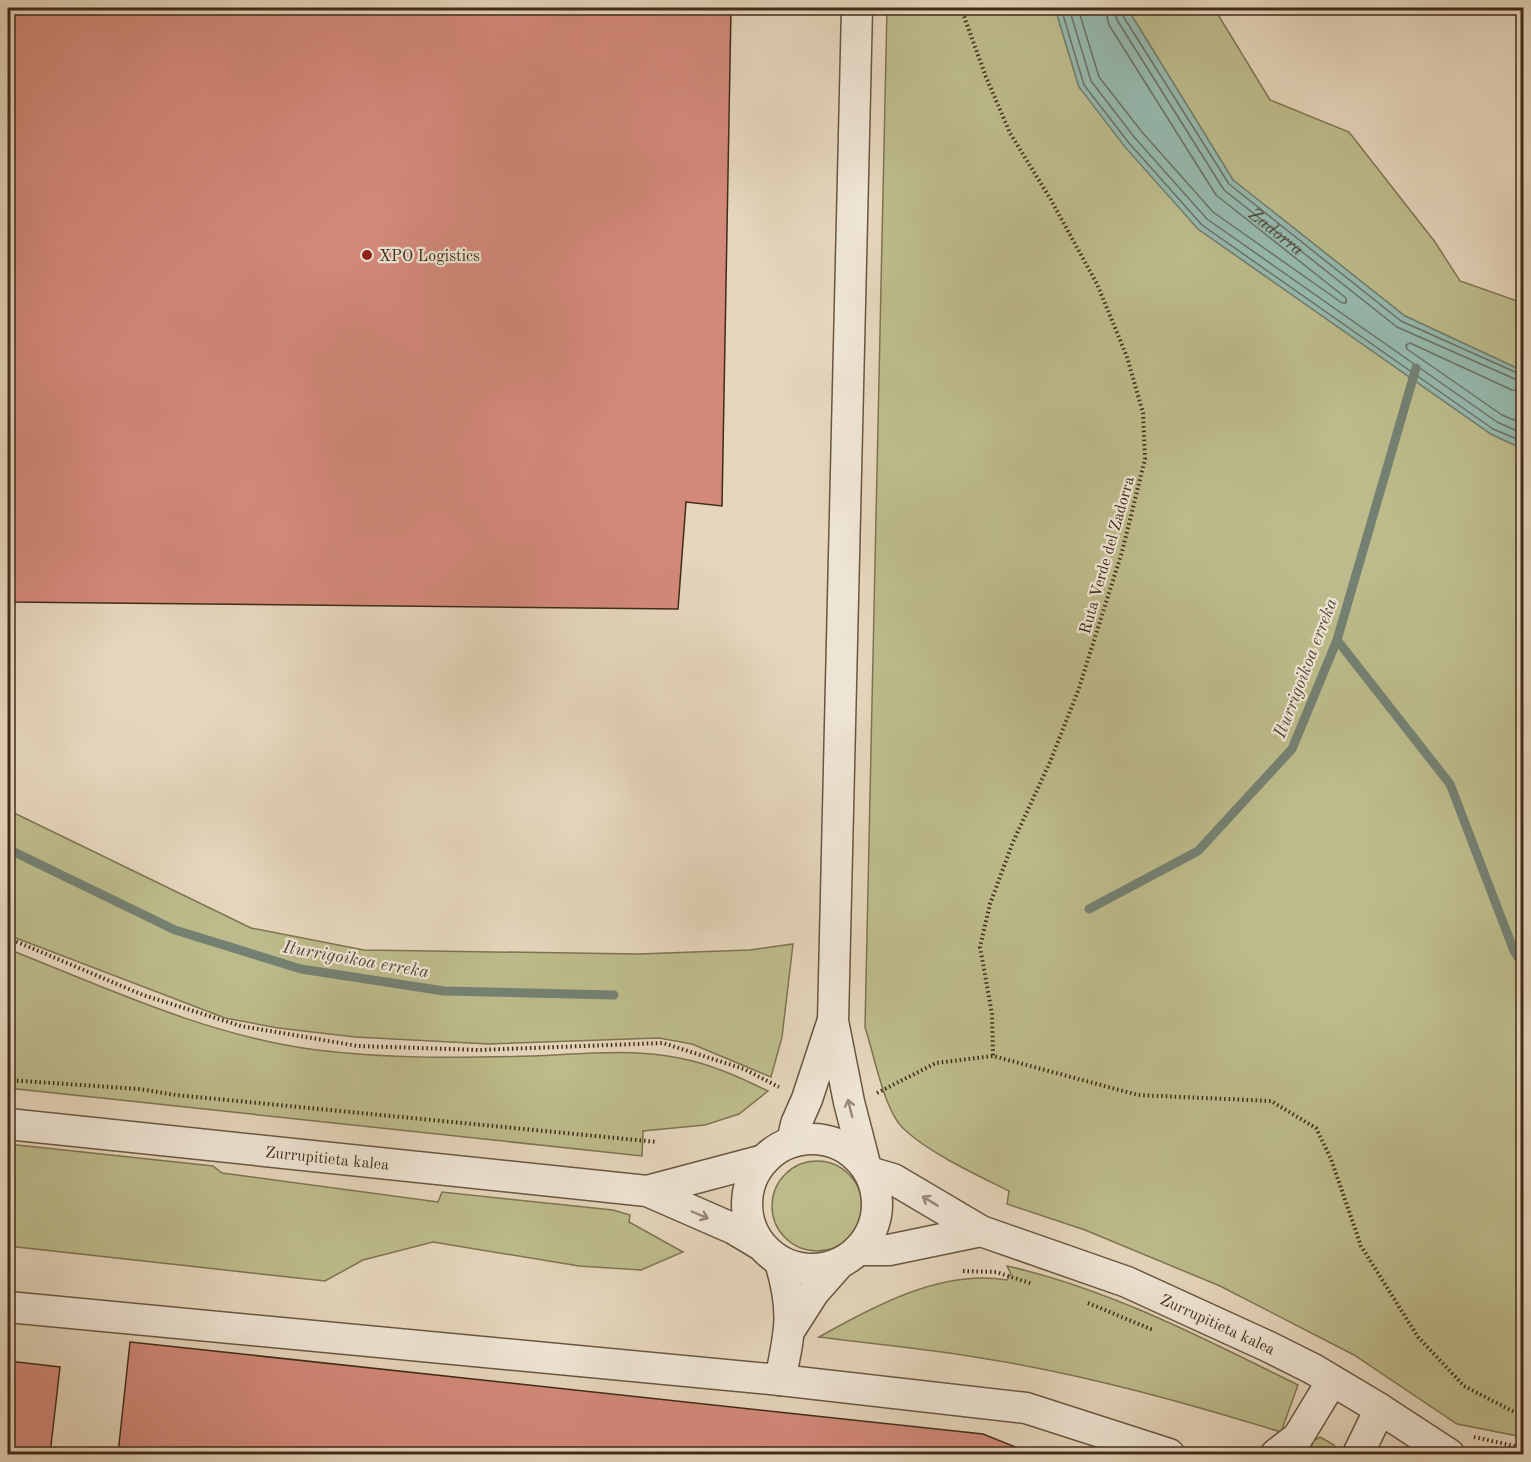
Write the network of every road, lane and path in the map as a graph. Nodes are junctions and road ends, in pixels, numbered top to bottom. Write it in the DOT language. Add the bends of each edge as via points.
graph roads {
  1 [pos="857,8"];
  2 [pos="961,8"];
  3 [pos="8,938"];
  4 [pos="833,1021"];
  5 [pos="993,1056"];
  6 [pos="8,1080"];
  7 [pos="783,1089"];
  8 [pos="872,1095"];
  9 [pos="8,1124"];
  10 [pos="657,1142"];
  11 [pos="792,1142"];
  12 [pos="764,1160"];
  13 [pos="867,1168"];
  14 [pos="646,1191"];
  15 [pos="981,1231"];
  16 [pos="770,1253"];
  17 [pos="849,1258"];
  18 [pos="963,1271"];
  19 [pos="1040,1286"];
  20 [pos="1083,1301"];
  21 [pos="8,1307"];
  22 [pos="791,1328"];
  23 [pos="1157,1332"];
  24 [pos="780,1380"];
  25 [pos="1332,1381"];
  26 [pos="1380,1409"];
  27 [pos="1524,1417"];
  28 [pos="1445,1451"];
  29 [pos="1169,1455"];
  30 [pos="1276,1455"];
  31 [pos="1358,1455"];
  32 [pos="1474,1455"];
  1 -- 4 [label="street"];
  2 -- 5 [label="path, Ruta Verde del Zadorra" via="1010,133 1097,284 1143,413 1145,459 1122,552 1078,692 990,904 980,947 992,1014"];
  3 -- 7 [label="path" via="143,995 241,1026 358,1046 479,1050 663,1043 744,1069"];
  4 -- 11 [label="street"];
  13 -- 4 [label="street, one-way"];
  5 -- 8 [label="path" via="936,1063"];
  5 -- 27 [label="path" via="1138,1095 1271,1101 1317,1128 1361,1246 1418,1337 1464,1386"];
  6 -- 10 [label="path" via="139,1089"];
  9 -- 14 [label="street, Zurrupitieta kalea"];
  11 -- 12 [label="street"];
  11 -- 13 [label="street" via="812,1138 832,1141 850,1150"];
  12 -- 14 [label="street, Zurrupitieta kalea"];
  12 -- 16 [label="street" via="752,1179 747,1201 749,1223"];
  15 -- 13 [label="street, Zurrupitieta kalea, one-way"];
  13 -- 17 [label="street" via="876,1187 877,1212 870,1236"];
  14 -- 16 [label="street, Zurrupitieta kalea, one-way" via="734,1229"];
  15 -- 17 [label="street"];
  15 -- 25 [label="street, Zurrupitieta kalea" via="1127,1282 1267,1346"];
  16 -- 17 [label="street" via="798,1269 818,1270"];
  16 -- 22 [label="street" via="788,1287"];
  17 -- 22 [label="street" via="814,1292"];
  18 -- 19 [label="path" via="996,1272"];
  20 -- 23 [label="path"];
  21 -- 24 [label="street"];
  22 -- 24 [label="street"];
  24 -- 29 [label="street" via="1026,1408"];
  25 -- 26 [label="street, Zurrupitieta kalea"];
  25 -- 30 [label="street" via="1298,1437"];
  26 -- 28 [label="street, Zurrupitieta kalea"];
  26 -- 31 [label="street"];
  28 -- 32 [label="street, Zurrupitieta kalea"];
}
